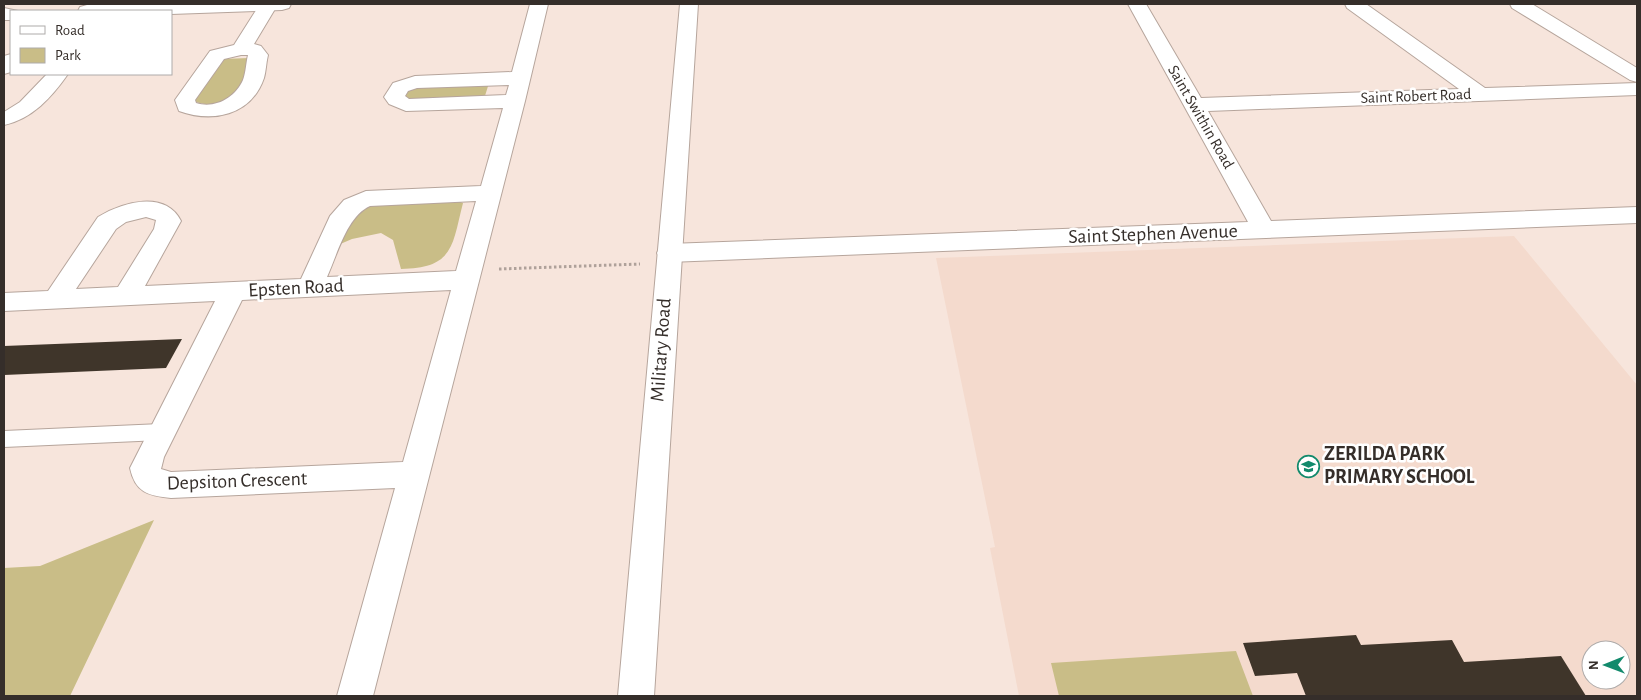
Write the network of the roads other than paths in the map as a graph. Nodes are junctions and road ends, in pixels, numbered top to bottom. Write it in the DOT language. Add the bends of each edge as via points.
graph roads {
  1 [pos="270,4"];
  2 [pos="282,4"];
  3 [pos="539,4"];
  4 [pos="689,4"];
  5 [pos="1137,4"];
  6 [pos="1354,4"];
  7 [pos="1519,4"];
  8 [pos="134,10"];
  9 [pos="241,49"];
  10 [pos="57,75"];
  11 [pos="1637,76"];
  12 [pos="1637,89"];
  13 [pos="1479,94"];
  14 [pos="1195,105"];
  15 [pos="4,119"];
  16 [pos="489,193"];
  17 [pos="1637,215"];
  18 [pos="1264,230"];
  19 [pos="669,253"];
  20 [pos="466,280"];
  21 [pos="310,287"];
  22 [pos="232,291"];
  23 [pos="126,296"];
  24 [pos="55,300"];
  25 [pos="4,302"];
  26 [pos="161,432"];
  27 [pos="4,438"];
  28 [pos="415,474"];
  29 [pos="356,696"];
  30 [pos="636,696"];
  1 -- 2 [label="street"];
  1 -- 8 [label="street"];
  1 -- 9 [label="street"];
  3 -- 16 [label="street"];
  4 -- 19 [label="street, Military Road"];
  5 -- 14 [label="street, Saint Swithin Road"];
  6 -- 13 [label="street"];
  7 -- 11 [label="street"];
  10 -- 15 [label="street" via="32,104"];
  12 -- 13 [label="street, Saint Robert Road"];
  13 -- 14 [label="street, Saint Robert Road"];
  14 -- 18 [label="street, Saint Swithin Road"];
  16 -- 20 [label="street"];
  16 -- 21 [label="street" via="376,198 357,202 342,216"];
  17 -- 18 [label="street, Saint Stephen Avenue"];
  18 -- 19 [label="street, Saint Stephen Avenue"];
  19 -- 30 [label="street, Military Road"];
  20 -- 21 [label="street, Epsten Road"];
  20 -- 28 [label="street"];
  21 -- 22 [label="street, Epsten Road"];
  22 -- 23 [label="street, Epsten Road"];
  22 -- 26 [label="street, Depsiton Crescent"];
  23 -- 24 [label="street, Epsten Road"];
  23 -- 24 [label="street" via="169,221 158,210 132,211 107,223"];
  24 -- 25 [label="street, Epsten Road"];
  26 -- 27 [label="lane"];
  26 -- 28 [label="street, Depsiton Crescent" via="145,468 147,478 158,484 171,486"];
  28 -- 29 [label="street"];
}
